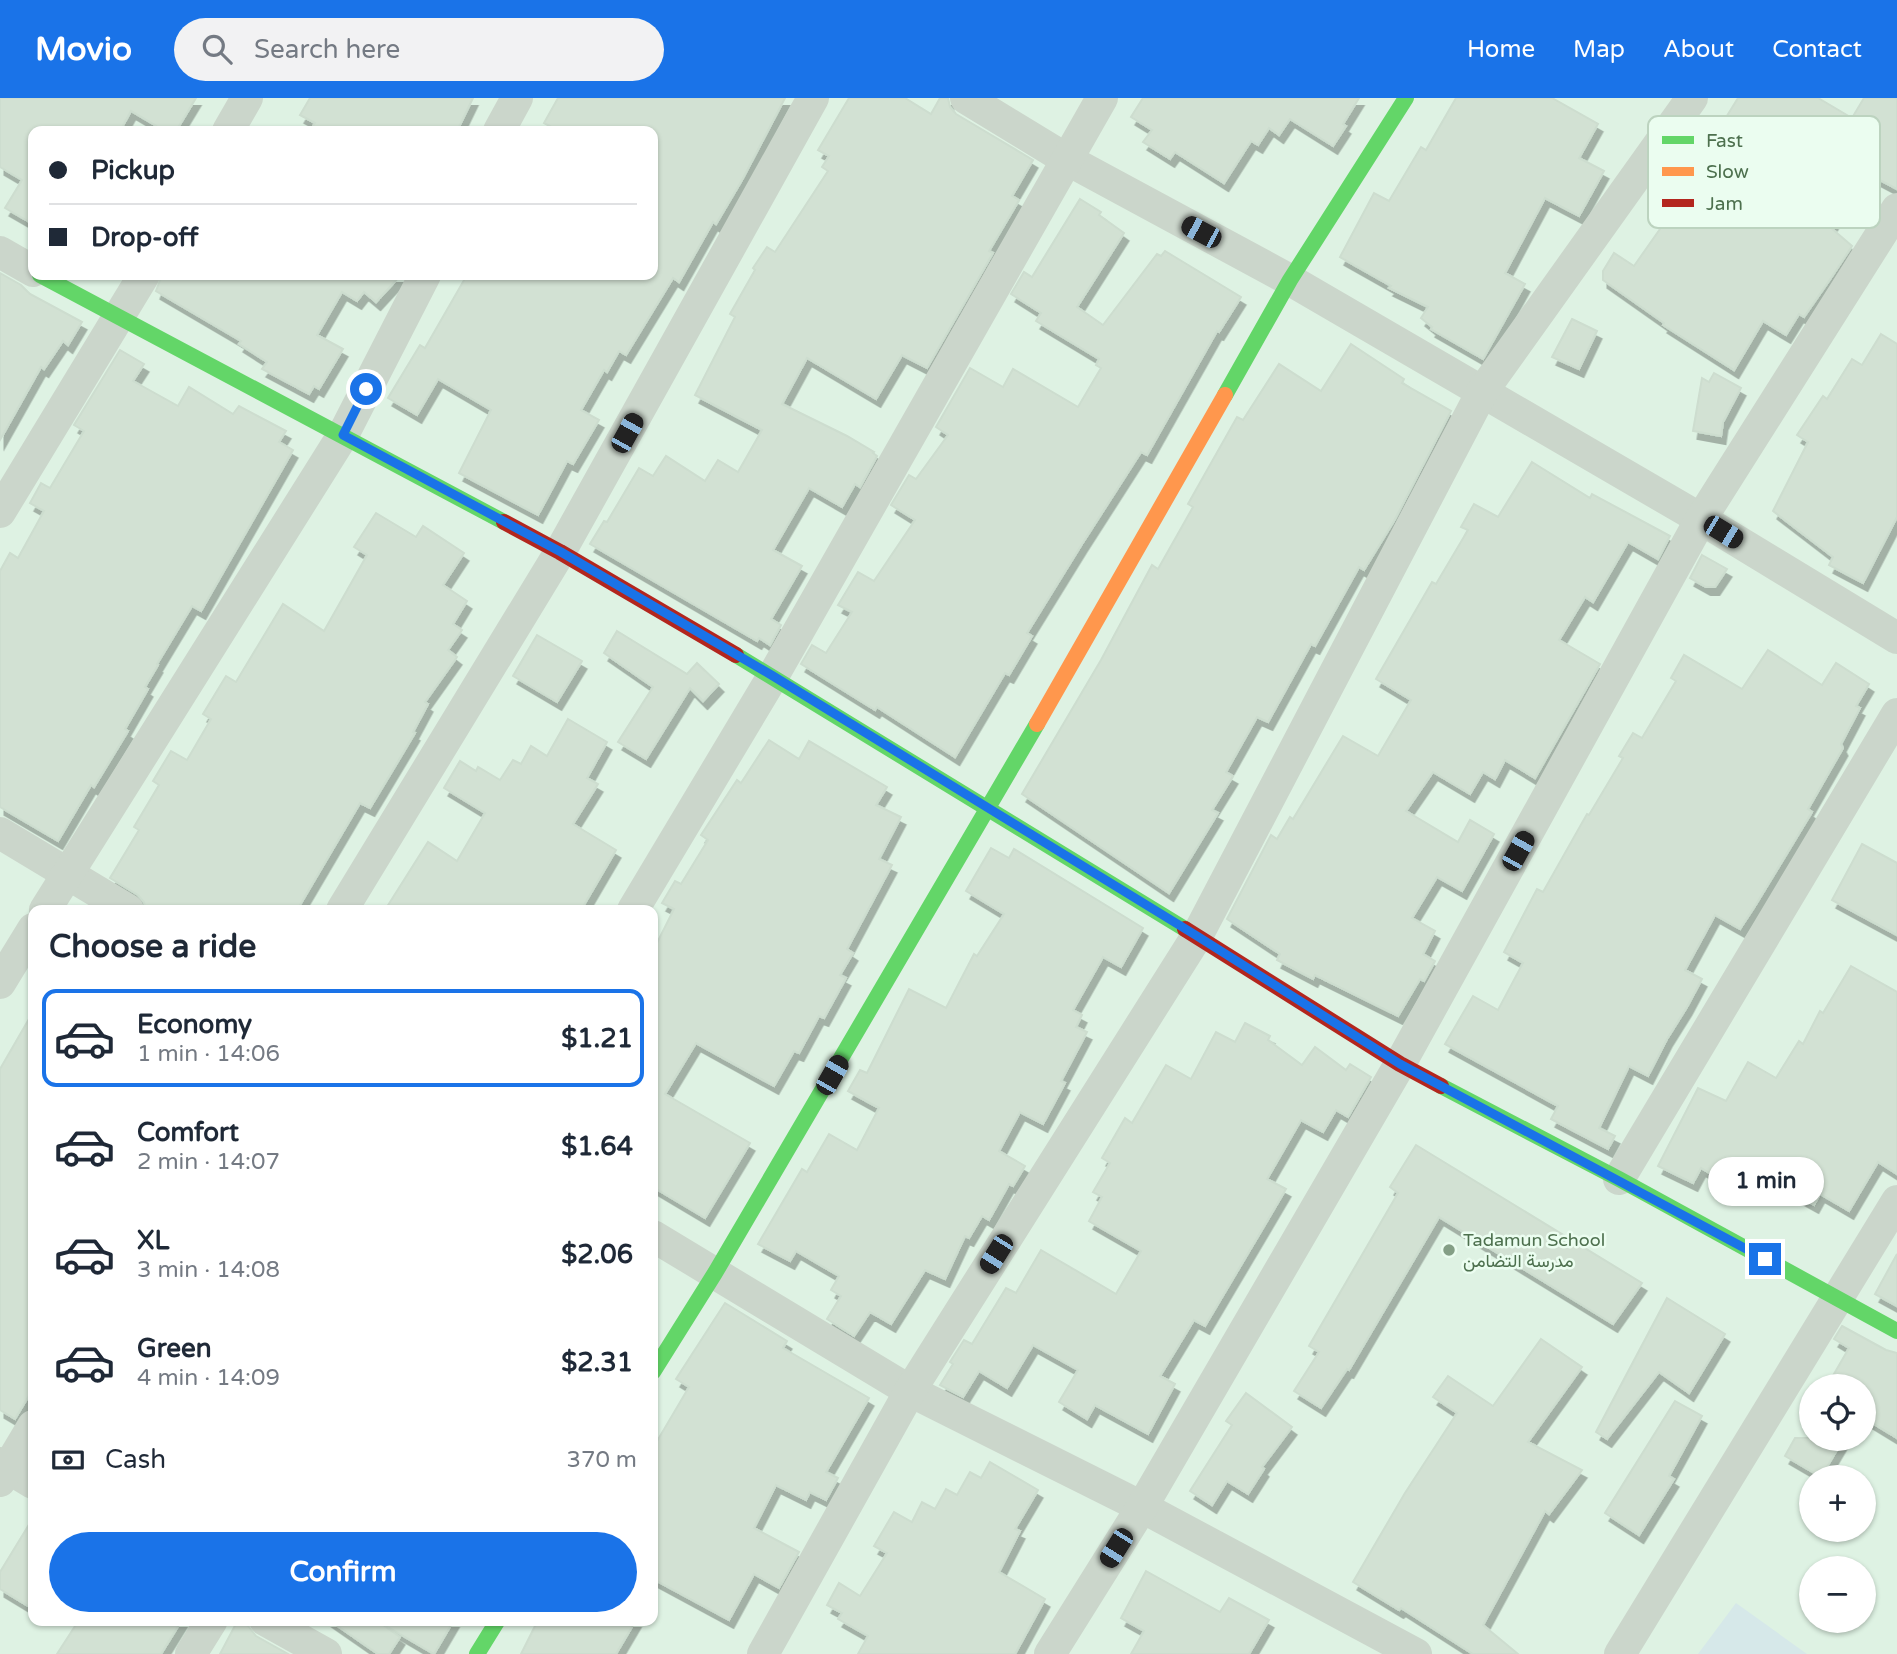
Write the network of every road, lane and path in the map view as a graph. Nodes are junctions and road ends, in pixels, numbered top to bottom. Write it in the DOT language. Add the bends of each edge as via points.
graph roads {
  1 [pos="247,98"];
  2 [pos="517,98"];
  3 [pos="813,98"];
  4 [pos="965,98"];
  5 [pos="1102,98"];
  6 [pos="1406,98"];
  7 [pos="1692,98"];
  8 [pos="1679,116"];
  9 [pos="231,126"];
  10 [pos="502,126"];
  11 [pos="1066,159"];
  12 [pos="1648,160"];
  13 [pos="1897,209"];
  14 [pos="0,253"];
  15 [pos="28,268"];
  16 [pos="49,280"];
  17 [pos="141,280"];
  18 [pos="422,280"];
  19 [pos="1290,280"];
  20 [pos="119,318"];
  21 [pos="1482,392"];
  22 [pos="343,435"];
  23 [pos="0,512"];
  24 [pos="1701,519"];
  25 [pos="561,552"];
  26 [pos="1897,638"];
  27 [pos="773,676"];
  28 [pos="1897,714"];
  29 [pos="989,808"];
  30 [pos="0,833"];
  31 [pos="68,872"];
  32 [pos="48,905"];
  33 [pos="120,905"];
  34 [pos="345,905"];
  35 [pos="636,905"];
  36 [pos="1197,936"];
  37 [pos="28,937"];
  38 [pos="0,983"];
  39 [pos="1400,1064"];
  40 [pos="1619,1180"];
  41 [pos="1897,1201"];
  42 [pos="658,1239"];
  43 [pos="715,1273"];
  44 [pos="1838,1298"];
  45 [pos="1897,1331"];
  46 [pos="658,1364"];
  47 [pos="910,1391"];
  48 [pos="28,1436"];
  49 [pos="10,1474"];
  50 [pos="1142,1507"];
  51 [pos="208,1626"];
  52 [pos="276,1626"];
  53 [pos="494,1626"];
  54 [pos="1054,1653"];
  55 [pos="191,1654"];
  56 [pos="326,1654"];
  57 [pos="477,1654"];
  58 [pos="763,1654"];
  59 [pos="1416,1654"];
  60 [pos="1620,1654"];
  1 -- 9 [label="street"];
  2 -- 10 [label="street"];
  3 -- 25 [label="street"];
  4 -- 11 [label="street"];
  5 -- 11 [label="street"];
  6 -- 19 [label="street"];
  7 -- 8 [label="street"];
  11 -- 19 [label="street"];
  11 -- 27 [label="street"];
  12 -- 21 [label="street"];
  13 -- 24 [label="street"];
  14 -- 15 [label="street"];
  16 -- 20 [label="street"];
  17 -- 20 [label="street"];
  18 -- 22 [label="street"];
  19 -- 21 [label="street"];
  19 -- 29 [label="street"];
  20 -- 22 [label="street"];
  20 -- 23 [label="street"];
  21 -- 24 [label="street"];
  21 -- 36 [label="street"];
  22 -- 25 [label="street"];
  22 -- 31 [label="street"];
  24 -- 26 [label="street"];
  24 -- 39 [label="street"];
  25 -- 27 [label="street"];
  25 -- 34 [label="street"];
  27 -- 29 [label="street"];
  27 -- 35 [label="street"];
  28 -- 40 [label="street"];
  29 -- 36 [label="street"];
  29 -- 43 [label="street"];
  30 -- 31 [label="street"];
  31 -- 32 [label="street"];
  31 -- 33 [label="street"];
  36 -- 39 [label="street"];
  36 -- 47 [label="street"];
  37 -- 38 [label="street"];
  39 -- 40 [label="street"];
  39 -- 50 [label="street"];
  40 -- 44 [label="street"];
  41 -- 44 [label="street"];
  42 -- 43 [label="street"];
  43 -- 46 [label="street"];
  43 -- 47 [label="street"];
  44 -- 45 [label="street"];
  44 -- 60 [label="street"];
  47 -- 50 [label="street"];
  47 -- 58 [label="street"];
  48 -- 49 [label="street"];
  50 -- 54 [label="street"];
  50 -- 59 [label="street"];
  51 -- 55 [label="street"];
  52 -- 56 [label="street"];
  53 -- 57 [label="street"];
}
